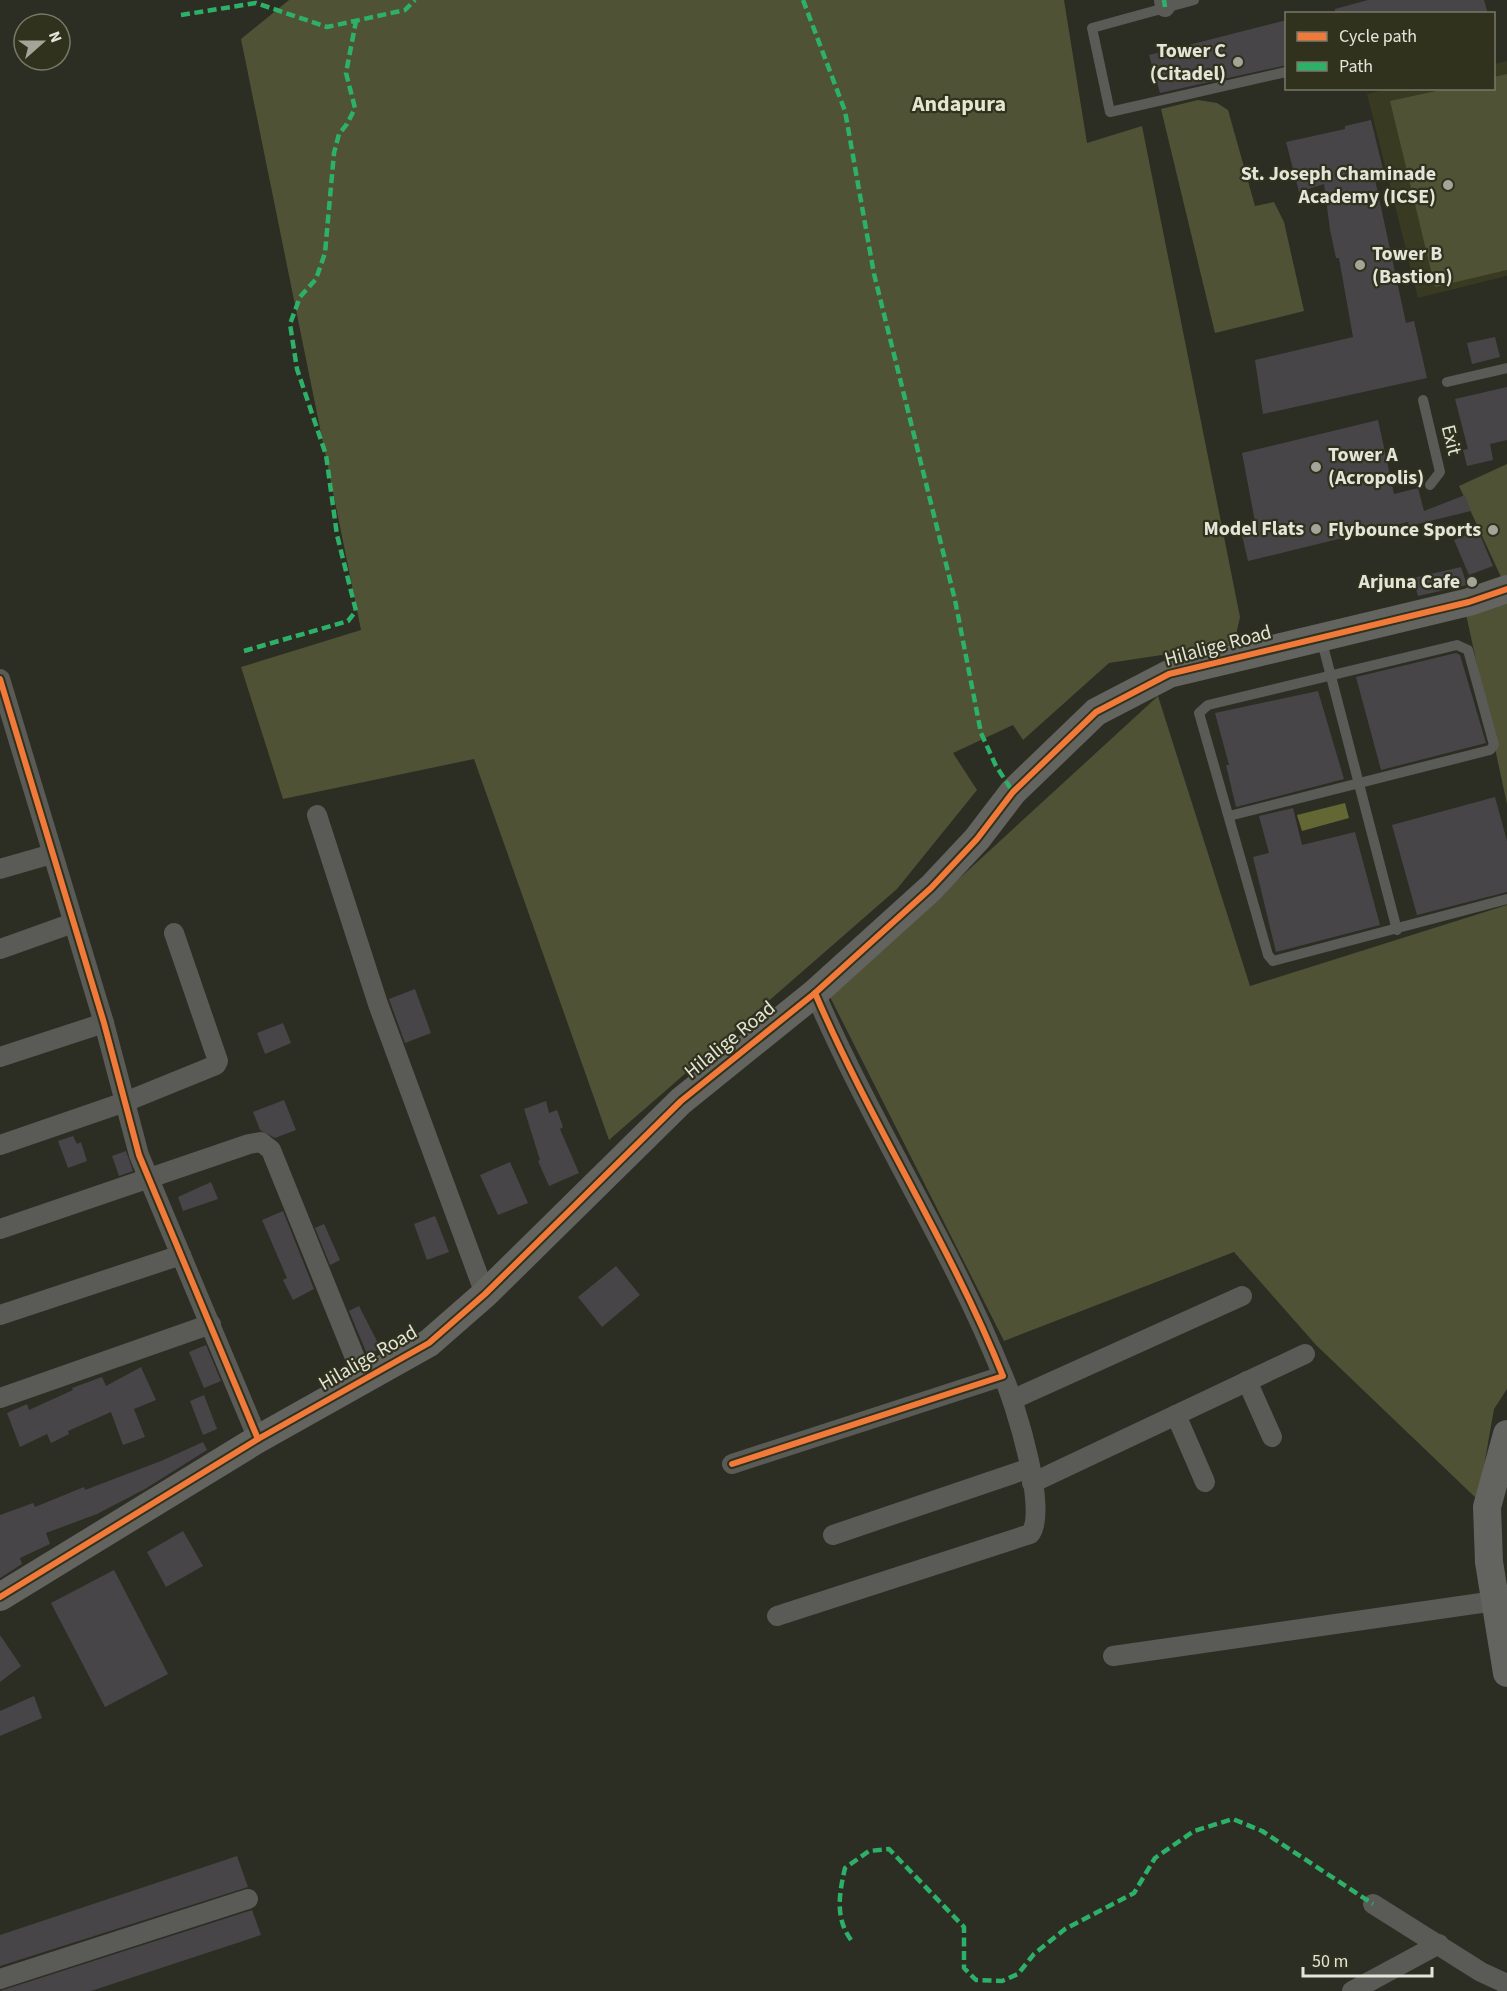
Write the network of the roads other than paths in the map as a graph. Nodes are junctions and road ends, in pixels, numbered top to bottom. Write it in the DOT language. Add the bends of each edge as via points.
graph roads {
  1 [pos="1194,0"];
  2 [pos="1164,4"];
  3 [pos="1285,72"];
  4 [pos="1507,368"];
  5 [pos="1447,382"];
  6 [pos="1423,400"];
  7 [pos="1430,485"];
  8 [pos="1507,589"];
  9 [pos="1321,638"];
  10 [pos="1330,675"];
  11 [pos="0,679"];
  12 [pos="1359,785"];
  13 [pos="317,815"];
  14 [pos="1229,816"];
  15 [pos="52,854"];
  16 [pos="0,869"];
  17 [pos="1507,899"];
  18 [pos="73,923"];
  19 [pos="1396,930"];
  20 [pos="174,933"];
  21 [pos="0,949"];
  22 [pos="815,993"];
  23 [pos="104,1023"];
  24 [pos="0,1057"];
  25 [pos="125,1102"];
  26 [pos="0,1145"];
  27 [pos="149,1179"];
  28 [pos="0,1229"];
  29 [pos="181,1255"];
  30 [pos="485,1294"];
  31 [pos="1242,1296"];
  32 [pos="0,1315"];
  33 [pos="212,1324"];
  34 [pos="1305,1354"];
  35 [pos="1003,1376"];
  36 [pos="364,1380"];
  37 [pos="1247,1381"];
  38 [pos="0,1398"];
  39 [pos="1014,1399"];
  40 [pos="1176,1415"];
  41 [pos="1507,1434"];
  42 [pos="1272,1437"];
  43 [pos="258,1439"];
  44 [pos="732,1464"];
  45 [pos="1031,1476"];
  46 [pos="1205,1482"];
  47 [pos="833,1535"];
  48 [pos="0,1597"];
  49 [pos="1495,1601"];
  50 [pos="777,1616"];
  51 [pos="1113,1656"];
  52 [pos="1507,1674"];
  53 [pos="248,1899"];
  54 [pos="1373,1904"];
  55 [pos="1439,1944"];
  56 [pos="0,1979"];
  57 [pos="1507,1984"];
  58 [pos="1352,1991"];
  1 -- 2 [label="lane"];
  2 -- 3 [label="lane" via="1092,28 1110,112"];
  4 -- 5 [label="lane"];
  6 -- 7 [label="lane, Exit" via="1440,472"];
  8 -- 9 [label="street, Hilalige Road"];
  9 -- 10 [label="lane"];
  9 -- 22 [label="street, Hilalige Road" via="1169,674 1096,712 1012,792 977,839 931,888"];
  10 -- 12 [label="lane"];
  10 -- 12 [label="lane" via="1464,646 1494,745 1490,750"];
  10 -- 14 [label="lane" via="1202,708 1199,712"];
  11 -- 15 [label="street"];
  12 -- 14 [label="lane"];
  12 -- 19 [label="lane"];
  13 -- 30 [label="street" via="378,1004"];
  14 -- 19 [label="lane" via="1273,962"];
  15 -- 16 [label="street"];
  15 -- 18 [label="street"];
  17 -- 19 [label="lane"];
  18 -- 21 [label="street"];
  18 -- 23 [label="street"];
  20 -- 25 [label="street" via="218,1061 212,1068"];
  22 -- 30 [label="street, Hilalige Road" via="681,1101"];
  22 -- 35 [label="street" via="980,1320"];
  23 -- 24 [label="street"];
  23 -- 25 [label="street"];
  25 -- 26 [label="street"];
  25 -- 27 [label="street"];
  27 -- 28 [label="street"];
  27 -- 29 [label="street"];
  27 -- 36 [label="street" via="249,1143 261,1142 271,1150"];
  29 -- 32 [label="street"];
  29 -- 33 [label="street"];
  30 -- 36 [label="street, Hilalige Road" via="429,1343"];
  31 -- 39 [label="street"];
  33 -- 38 [label="street"];
  33 -- 43 [label="street"];
  34 -- 37 [label="street"];
  35 -- 39 [label="street"];
  35 -- 44 [label="street"];
  36 -- 43 [label="street, Hilalige Road"];
  37 -- 40 [label="street"];
  37 -- 42 [label="street"];
  39 -- 45 [label="street"];
  40 -- 45 [label="street"];
  40 -- 46 [label="street"];
  41 -- 49 [label="street" via="1486,1507"];
  43 -- 48 [label="street, Hilalige Road"];
  45 -- 47 [label="street"];
  45 -- 50 [label="street" via="1037,1521 1030,1534"];
  49 -- 51 [label="street"];
  49 -- 52 [label="street"];
  53 -- 56 [label="street"];
  54 -- 55 [label="street"];
  55 -- 57 [label="street"];
  55 -- 58 [label="street"];
}
